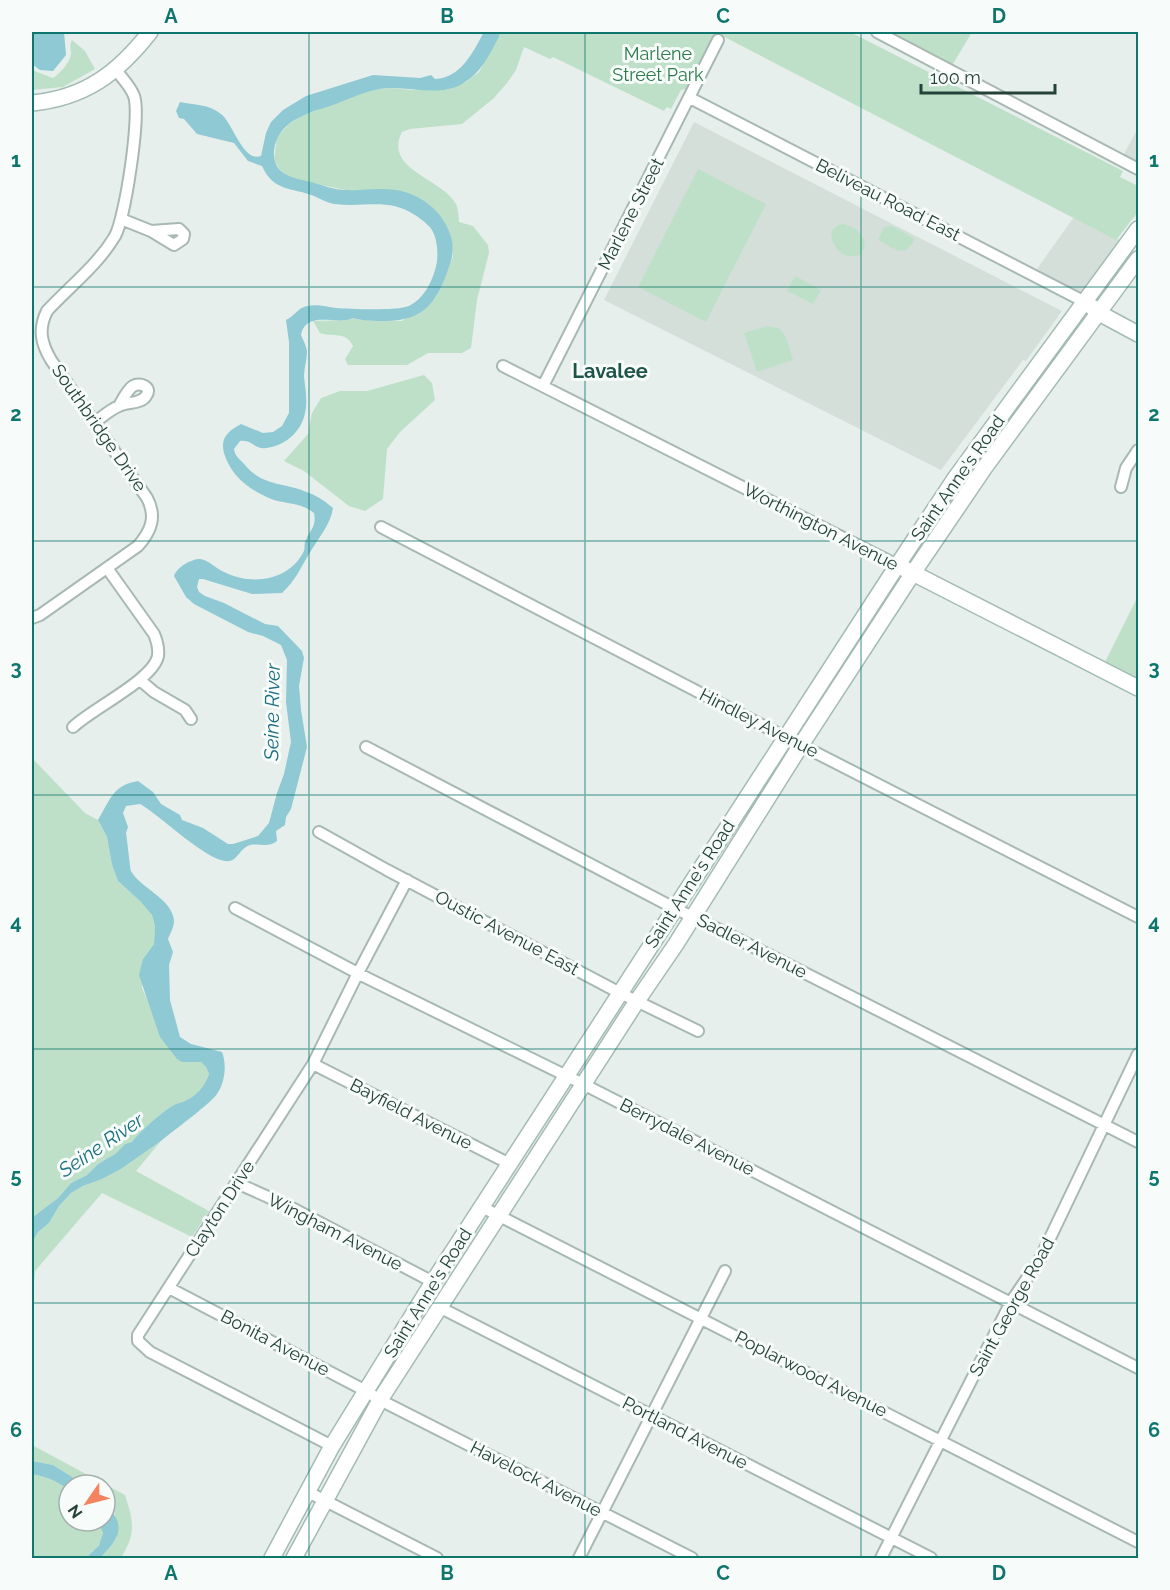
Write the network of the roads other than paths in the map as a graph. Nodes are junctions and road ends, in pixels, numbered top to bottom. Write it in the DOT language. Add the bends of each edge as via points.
graph roads {
  1 [pos="150,32"];
  2 [pos="877,32"];
  3 [pos="718,40"];
  4 [pos="116,70"];
  5 [pos="690,98"];
  6 [pos="32,102"];
  7 [pos="1138,169"];
  8 [pos="121,219"];
  9 [pos="1138,229"];
  10 [pos="151,231"];
  11 [pos="1138,259"];
  12 [pos="1085,302"];
  13 [pos="1099,313"];
  14 [pos="1138,334"];
  15 [pos="503,366"];
  16 [pos="543,386"];
  17 [pos="119,406"];
  18 [pos="95,422"];
  19 [pos="1138,450"];
  20 [pos="1121,487"];
  21 [pos="381,526"];
  22 [pos="897,565"];
  23 [pos="107,568"];
  24 [pos="913,573"];
  25 [pos="32,618"];
  26 [pos="140,680"];
  27 [pos="1138,688"];
  28 [pos="191,719"];
  29 [pos="73,726"];
  30 [pos="785,737"];
  31 [pos="801,745"];
  32 [pos="366,747"];
  33 [pos="319,832"];
  34 [pos="407,880"];
  35 [pos="235,908"];
  36 [pos="674,908"];
  37 [pos="693,916"];
  38 [pos="1138,917"];
  39 [pos="357,973"];
  40 [pos="620,993"];
  41 [pos="637,1000"];
  42 [pos="698,1030"];
  43 [pos="1138,1054"];
  44 [pos="313,1064"];
  45 [pos="566,1077"];
  46 [pos="583,1084"];
  47 [pos="1104,1124"];
  48 [pos="1138,1142"];
  49 [pos="510,1164"];
  50 [pos="237,1183"];
  51 [pos="482,1207"];
  52 [pos="497,1216"];
  53 [pos="724,1271"];
  54 [pos="433,1282"];
  55 [pos="169,1288"];
  56 [pos="1011,1302"];
  57 [pos="440,1307"];
  58 [pos="700,1318"];
  59 [pos="1138,1368"];
  60 [pos="366,1391"];
  61 [pos="380,1400"];
  62 [pos="652,1416"];
  63 [pos="941,1441"];
  64 [pos="332,1446"];
  65 [pos="308,1492"];
  66 [pos="325,1501"];
  67 [pos="602,1513"];
  68 [pos="891,1538"];
  69 [pos="1138,1542"];
  70 [pos="272,1558"];
  71 [pos="294,1558"];
  72 [pos="437,1558"];
  73 [pos="579,1558"];
  74 [pos="692,1558"];
  75 [pos="881,1558"];
  76 [pos="932,1558"];
  1 -- 4 [label="main road"];
  2 -- 7 [label="street"];
  3 -- 5 [label="street, Marlene Street"];
  4 -- 6 [label="main road" via="72,95"];
  4 -- 8 [label="street, Southbridge Drive" via="134,96 137,111"];
  5 -- 12 [label="street, Beliveau Road East"];
  5 -- 16 [label="street, Marlene Street"];
  8 -- 10 [label="street"];
  8 -- 18 [label="street, Southbridge Drive" via="100,257 47,311 41,330 44,348"];
  9 -- 12 [label="main road, Saint Anne's Road"];
  11 -- 13 [label="main road, Saint Anne's Road"];
  12 -- 13 [label="main road"];
  12 -- 22 [label="main road, Saint Anne's Road" via="956,477"];
  13 -- 14 [label="main road"];
  13 -- 24 [label="main road, Saint Anne's Road" via="985,467"];
  15 -- 16 [label="street, Worthington Avenue"];
  16 -- 22 [label="street, Worthington Avenue"];
  17 -- 18 [label="street"];
  18 -- 23 [label="street, Southbridge Drive" via="139,484 153,514 148,534 138,546"];
  19 -- 20 [label="street" via="1126,468"];
  21 -- 30 [label="street, Hindley Avenue"];
  22 -- 24 [label="main road, Worthington Avenue"];
  22 -- 30 [label="main road, Saint Anne's Road"];
  23 -- 25 [label="street, Southbridge Drive"];
  23 -- 26 [label="street" via="158,644 158,657"];
  24 -- 27 [label="main road, Worthington Avenue"];
  24 -- 31 [label="main road, Saint Anne's Road"];
  26 -- 28 [label="street" via="185,710"];
  26 -- 29 [label="street"];
  30 -- 31 [label="street, Hindley Avenue"];
  30 -- 36 [label="main road, Saint Anne's Road"];
  31 -- 37 [label="main road, Saint Anne's Road"];
  31 -- 38 [label="street, Hindley Avenue"];
  32 -- 36 [label="street, Sadler Avenue"];
  33 -- 34 [label="street, Oustic Avenue East"];
  34 -- 39 [label="street, Clayton Drive"];
  34 -- 40 [label="street, Oustic Avenue East"];
  35 -- 39 [label="street, Berrydale Avenue"];
  36 -- 37 [label="street, Sadler Avenue"];
  36 -- 40 [label="main road, Saint Anne's Road"];
  37 -- 41 [label="main road, Saint Anne's Road"];
  37 -- 47 [label="street, Sadler Avenue"];
  39 -- 44 [label="street, Clayton Drive"];
  39 -- 45 [label="street, Berrydale Avenue"];
  40 -- 41 [label="street, Oustic Avenue East"];
  40 -- 45 [label="main road, Saint Anne's Road"];
  41 -- 42 [label="street, Oustic Avenue East"];
  41 -- 46 [label="main road, Saint Anne's Road"];
  43 -- 47 [label="street, Saint George Road"];
  44 -- 49 [label="street, Bayfield Avenue"];
  44 -- 50 [label="street, Clayton Drive"];
  45 -- 46 [label="street, Berrydale Avenue"];
  45 -- 49 [label="main road, Saint Anne's Road"];
  46 -- 52 [label="main road, Saint Anne's Road"];
  46 -- 56 [label="street, Berrydale Avenue"];
  47 -- 48 [label="street, Sadler Avenue"];
  47 -- 56 [label="street, Saint George Road" via="1040,1259"];
  49 -- 51 [label="main road, Saint Anne's Road"];
  50 -- 54 [label="street, Wingham Avenue"];
  50 -- 55 [label="street, Clayton Drive"];
  51 -- 52 [label="street, Poplarwood Avenue"];
  51 -- 54 [label="main road, Saint Anne's Road"];
  52 -- 57 [label="main road, Saint Anne's Road"];
  52 -- 58 [label="street, Poplarwood Avenue"];
  53 -- 58 [label="street"];
  54 -- 60 [label="main road, Saint Anne's Road"];
  55 -- 60 [label="street, Bonita Avenue"];
  55 -- 64 [label="street, Clayton Drive" via="138,1335 142,1345"];
  56 -- 59 [label="street, Berrydale Avenue"];
  56 -- 63 [label="street, Saint George Road"];
  57 -- 61 [label="main road, Saint Anne's Road"];
  57 -- 62 [label="street, Portland Avenue"];
  58 -- 62 [label="street"];
  58 -- 63 [label="street, Poplarwood Avenue"];
  60 -- 61 [label="street, Bonita Avenue"];
  60 -- 64 [label="main road, Saint Anne's Road"];
  61 -- 66 [label="main road, Saint Anne's Road"];
  61 -- 67 [label="street, Havelock Avenue"];
  62 -- 67 [label="street"];
  62 -- 68 [label="street, Portland Avenue"];
  63 -- 68 [label="street, Saint George Road"];
  63 -- 69 [label="street, Poplarwood Avenue"];
  64 -- 65 [label="main road, Saint Anne's Road"];
  65 -- 66 [label="street"];
  65 -- 70 [label="main road, Saint Anne's Road"];
  66 -- 71 [label="main road, Saint Anne's Road"];
  66 -- 72 [label="street"];
  67 -- 73 [label="street"];
  67 -- 74 [label="street, Havelock Avenue"];
  68 -- 75 [label="street, Saint George Road"];
  68 -- 76 [label="street, Portland Avenue"];
}
